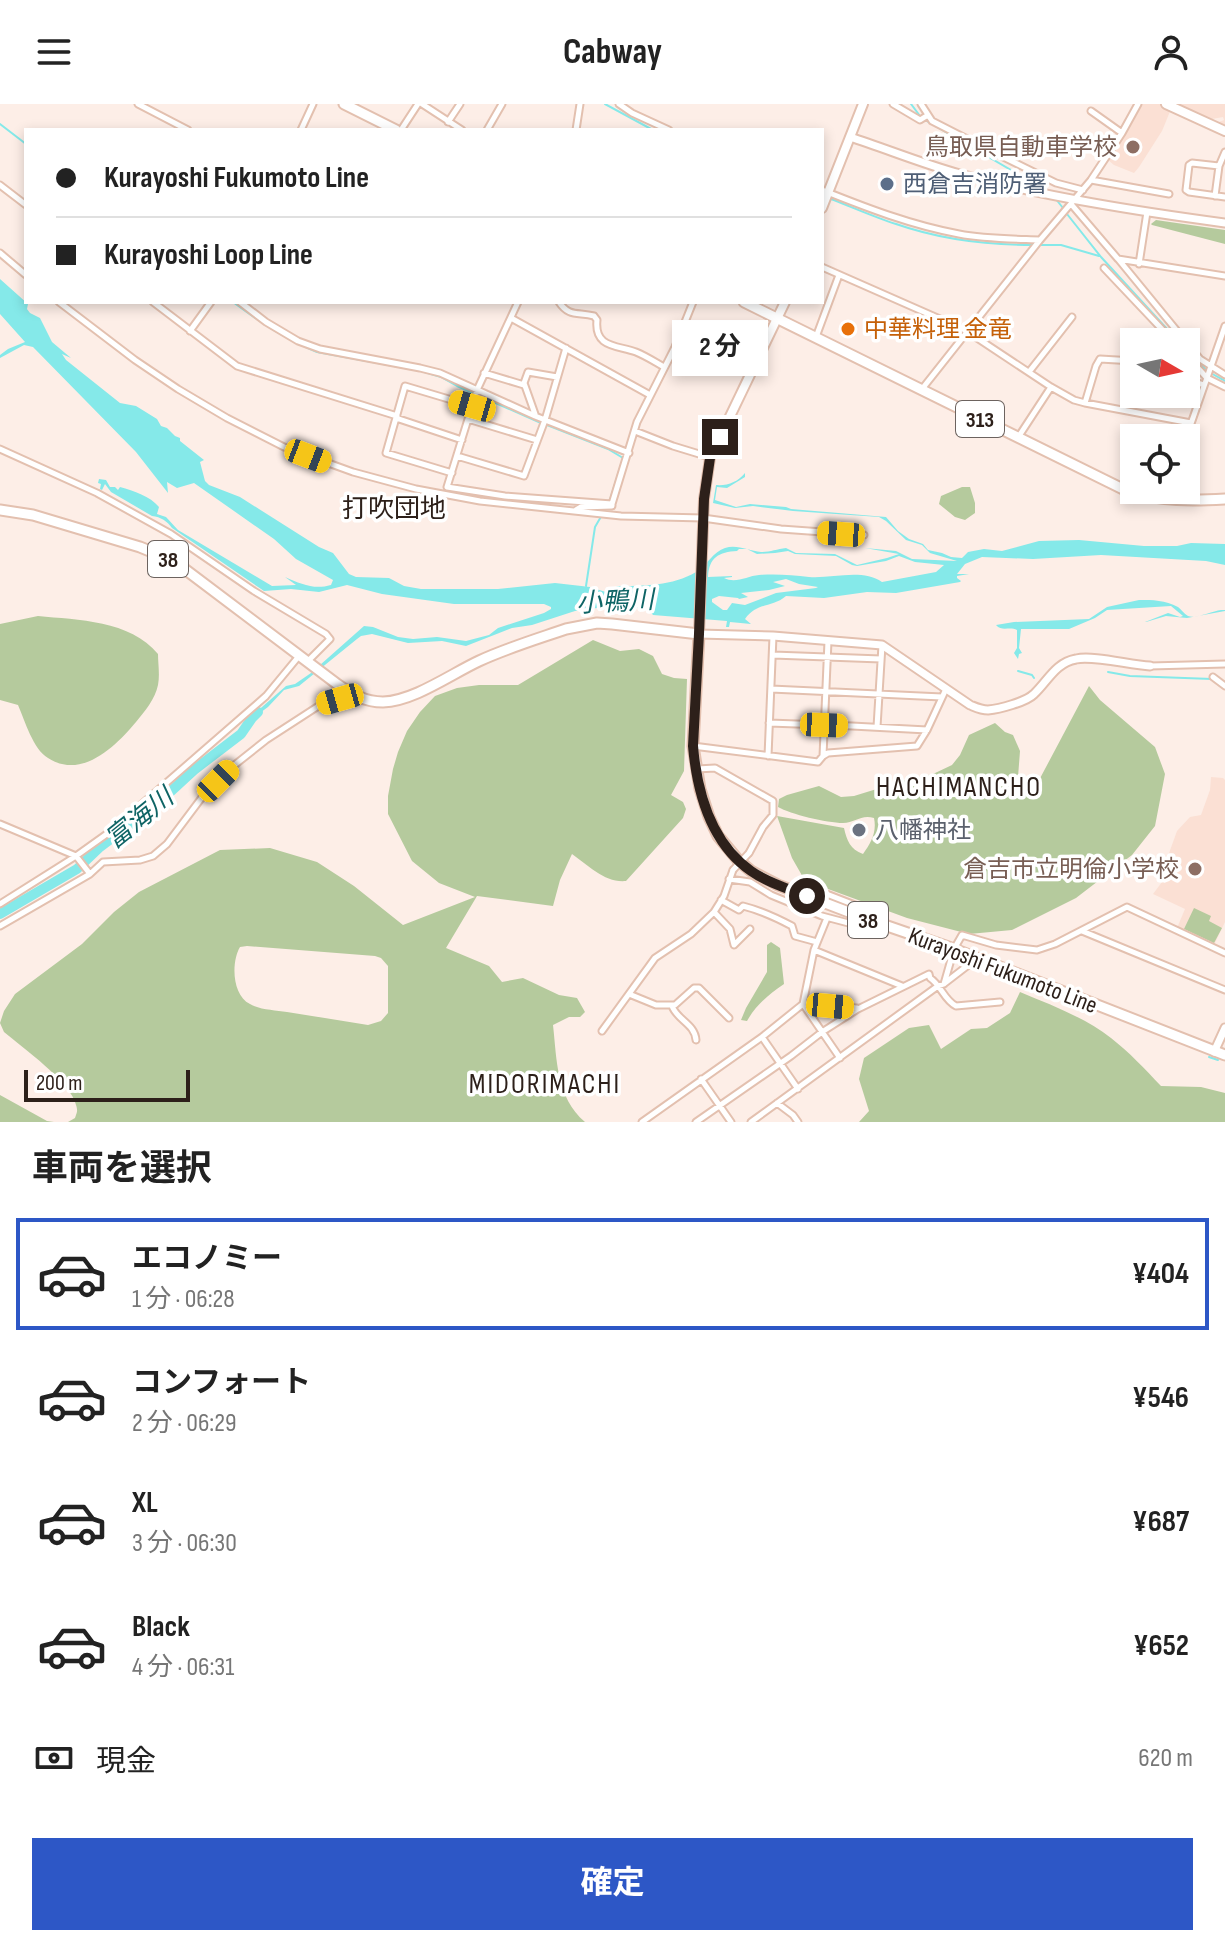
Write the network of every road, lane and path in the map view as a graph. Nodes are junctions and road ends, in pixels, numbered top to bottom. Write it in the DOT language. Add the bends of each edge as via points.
graph roads {
  1 [pos="138,104"];
  2 [pos="313,104"];
  3 [pos="344,104"];
  4 [pos="420,104"];
  5 [pos="460,104"];
  6 [pos="502,104"];
  7 [pos="580,104"];
  8 [pos="619,104"];
  9 [pos="863,104"];
  10 [pos="893,104"];
  11 [pos="921,104"];
  12 [pos="1138,104"];
  13 [pos="1166,104"];
  14 [pos="1091,111"];
  15 [pos="928,115"];
  16 [pos="448,122"];
  17 [pos="184,128"];
  18 [pos="302,128"];
  19 [pos="395,128"];
  20 [pos="401,128"];
  21 [pos="458,128"];
  22 [pos="488,128"];
  23 [pos="576,128"];
  24 [pos="665,128"];
  25 [pos="1225,131"];
  26 [pos="1122,133"];
  27 [pos="850,137"];
  28 [pos="1225,152"];
  29 [pos="1219,166"];
  30 [pos="1091,180"];
  31 [pos="0,185"];
  32 [pos="1083,190"];
  33 [pos="1169,194"];
  34 [pos="1215,196"];
  35 [pos="825,197"];
  36 [pos="1225,197"];
  37 [pos="24,203"];
  38 [pos="1072,204"];
  39 [pos="1147,212"];
  40 [pos="1225,223"];
  41 [pos="1039,242"];
  42 [pos="0,253"];
  43 [pos="1118,259"];
  44 [pos="1139,264"];
  45 [pos="824,268"];
  46 [pos="1104,268"];
  47 [pos="24,273"];
  48 [pos="839,275"];
  49 [pos="1225,276"];
  50 [pos="62,304"];
  51 [pos="156,304"];
  52 [pos="210,304"];
  53 [pos="243,304"];
  54 [pos="517,304"];
  55 [pos="560,304"];
  56 [pos="692,304"];
  57 [pos="748,304"];
  58 [pos="784,304"];
  59 [pos="1072,317"];
  60 [pos="510,318"];
  61 [pos="778,319"];
  62 [pos="1225,326"];
  63 [pos="1161,328"];
  64 [pos="190,331"];
  65 [pos="968,332"];
  66 [pos="816,337"];
  67 [pos="566,348"];
  68 [pos="1120,360"];
  69 [pos="664,367"];
  70 [pos="1212,368"];
  71 [pos="1200,370"];
  72 [pos="1029,372"];
  73 [pos="484,373"];
  74 [pos="1225,375"];
  75 [pos="557,377"];
  76 [pos="1207,378"];
  77 [pos="1200,384"];
  78 [pos="524,385"];
  79 [pos="1204,385"];
  80 [pos="1051,387"];
  81 [pos="1225,387"];
  82 [pos="477,390"];
  83 [pos="921,390"];
  84 [pos="650,395"];
  85 [pos="1085,403"];
  86 [pos="472,406"];
  87 [pos="535,416"];
  88 [pos="396,417"];
  89 [pos="468,419"];
  90 [pos="545,420"];
  91 [pos="1191,423"];
  92 [pos="635,431"];
  93 [pos="1018,438"];
  94 [pos="462,440"];
  95 [pos="537,440"];
  96 [pos="0,449"];
  97 [pos="629,453"];
  98 [pos="457,456"];
  99 [pos="710,458"];
  100 [pos="452,473"];
  101 [pos="1120,488"];
  102 [pos="1225,499"];
  103 [pos="1200,501"];
  104 [pos="612,504"];
  105 [pos="0,510"];
  106 [pos="575,511"];
  107 [pos="704,522"];
  108 [pos="864,535"];
  109 [pos="699,634"];
  110 [pos="773,636"];
  111 [pos="828,641"];
  112 [pos="882,645"];
  113 [pos="773,655"];
  114 [pos="827,657"];
  115 [pos="881,659"];
  116 [pos="305,660"];
  117 [pos="1225,664"];
  118 [pos="1150,666"];
  119 [pos="1213,677"];
  120 [pos="1225,686"];
  121 [pos="947,688"];
  122 [pos="771,689"];
  123 [pos="825,692"];
  124 [pos="350,693"];
  125 [pos="879,694"];
  126 [pos="942,697"];
  127 [pos="769,723"];
  128 [pos="824,725"];
  129 [pos="877,727"];
  130 [pos="927,730"];
  131 [pos="693,746"];
  132 [pos="768,756"];
  133 [pos="823,756"];
  134 [pos="697,769"];
  135 [pos="0,824"];
  136 [pos="77,857"];
  137 [pos="89,873"];
  138 [pos="729,879"];
  139 [pos="806,886"];
  140 [pos="721,900"];
  141 [pos="0,904"];
  142 [pos="714,912"];
  143 [pos="827,918"];
  144 [pos="867,919"];
  145 [pos="0,926"];
  146 [pos="750,929"];
  147 [pos="1081,930"];
  148 [pos="817,942"];
  149 [pos="954,949"];
  150 [pos="814,950"];
  151 [pos="1225,953"];
  152 [pos="971,963"];
  153 [pos="941,985"];
  154 [pos="903,987"];
  155 [pos="1225,990"];
  156 [pos="629,994"];
  157 [pos="1000,1002"];
  158 [pos="803,1004"];
  159 [pos="672,1006"];
  160 [pos="858,1009"];
  161 [pos="729,1018"];
  162 [pos="1225,1028"];
  163 [pos="602,1031"];
  164 [pos="822,1032"];
  165 [pos="762,1037"];
  166 [pos="696,1040"];
  167 [pos="1214,1052"];
  168 [pos="1225,1055"];
  169 [pos="840,1058"];
  170 [pos="780,1064"];
  171 [pos="701,1079"];
  172 [pos="798,1089"];
  173 [pos="777,1103"];
  174 [pos="719,1106"];
  175 [pos="794,1121"];
  176 [pos="642,1122"];
  177 [pos="696,1122"];
  178 [pos="731,1122"];
  179 [pos="751,1122"];
  1 -- 17 [label="street"];
  2 -- 18 [label="street"];
  3 -- 19 [label="main road"];
  4 -- 16 [label="street"];
  4 -- 20 [label="street"];
  5 -- 16 [label="street"];
  6 -- 22 [label="street"];
  7 -- 23 [label="street"];
  8 -- 24 [label="street"];
  9 -- 27 [label="main road"];
  10 -- 15 [label="street" via="920,120"];
  11 -- 15 [label="street"];
  12 -- 26 [label="street"];
  13 -- 25 [label="main road"];
  14 -- 26 [label="street"];
  15 -- 32 [label="street" via="1056,183"];
  16 -- 21 [label="street"];
  26 -- 30 [label="street"];
  27 -- 35 [label="main road"];
  27 -- 38 [label="street"];
  28 -- 29 [label="street"];
  29 -- 34 [label="street"];
  29 -- 34 [label="street" via="1189,165 1186,190"];
  30 -- 32 [label="street"];
  30 -- 33 [label="street"];
  31 -- 37 [label="street"];
  32 -- 38 [label="street"];
  34 -- 36 [label="street"];
  35 -- 41 [label="street" via="960,234"];
  38 -- 39 [label="street"];
  38 -- 41 [label="street"];
  38 -- 43 [label="street"];
  39 -- 40 [label="street"];
  39 -- 44 [label="street"];
  41 -- 65 [label="street"];
  42 -- 47 [label="street"];
  43 -- 44 [label="street"];
  43 -- 70 [label="street"];
  44 -- 49 [label="street"];
  45 -- 48 [label="street"];
  46 -- 63 [label="street"];
  48 -- 65 [label="street"];
  48 -- 66 [label="street"];
  50 -- 106 [label="street" via="178,389 284,447 431,493"];
  51 -- 64 [label="street"];
  52 -- 64 [label="street"];
  53 -- 82 [label="street" via="309,345 430,370"];
  54 -- 60 [label="street"];
  55 -- 69 [label="street" via="570,313 594,316 606,344"];
  56 -- 69 [label="street"];
  57 -- 61 [label="main road, 313"];
  58 -- 61 [label="main road"];
  59 -- 72 [label="street"];
  60 -- 67 [label="street"];
  60 -- 73 [label="street"];
  61 -- 66 [label="main road, 313"];
  61 -- 99 [label="main road"];
  62 -- 70 [label="street"];
  64 -- 88 [label="street" via="237,366"];
  65 -- 72 [label="street"];
  65 -- 83 [label="street"];
  66 -- 83 [label="main road, 313"];
  67 -- 75 [label="street"];
  67 -- 84 [label="street"];
  68 -- 85 [label="street" via="1100,359"];
  69 -- 84 [label="street"];
  70 -- 74 [label="street"];
  70 -- 76 [label="street"];
  71 -- 76 [label="street"];
  72 -- 80 [label="street"];
  73 -- 78 [label="street"];
  73 -- 82 [label="street"];
  75 -- 78 [label="street" via="528,372"];
  75 -- 90 [label="street"];
  76 -- 79 [label="street"];
  76 -- 81 [label="street"];
  77 -- 79 [label="street"];
  78 -- 87 [label="street"];
  79 -- 91 [label="street"];
  80 -- 85 [label="street"];
  80 -- 93 [label="street"];
  82 -- 86 [label="street"];
  82 -- 87 [label="street"];
  83 -- 93 [label="main road, 313"];
  84 -- 92 [label="street"];
  85 -- 91 [label="street"];
  86 -- 88 [label="street" via="405,386"];
  86 -- 89 [label="street"];
  87 -- 90 [label="street"];
  88 -- 94 [label="street"];
  88 -- 100 [label="street" via="386,453"];
  89 -- 94 [label="street"];
  89 -- 95 [label="street"];
  90 -- 95 [label="street"];
  90 -- 97 [label="street"];
  92 -- 97 [label="street"];
  92 -- 99 [label="street"];
  93 -- 101 [label="main road, 313"];
  94 -- 98 [label="street"];
  95 -- 98 [label="street" via="524,476"];
  96 -- 116 [label="street" via="171,534 326,634 330,639"];
  97 -- 104 [label="street"];
  98 -- 100 [label="street"];
  99 -- 107 [label="main road"];
  100 -- 104 [label="street" via="447,487"];
  102 -- 103 [label="main road, 313"];
  104 -- 106 [label="street"];
  105 -- 116 [label="main road, 38" via="33,515 162,555"];
  106 -- 107 [label="street"];
  107 -- 108 [label="street"];
  107 -- 109 [label="main road"];
  109 -- 110 [label="street"];
  109 -- 124 [label="main road, 38" via="597,623 508,649 395,700 374,701"];
  109 -- 131 [label="main road, Kurayoshi Fukumoto Line / 38"];
  110 -- 111 [label="street"];
  110 -- 113 [label="street"];
  111 -- 112 [label="street"];
  111 -- 114 [label="street"];
  112 -- 115 [label="street"];
  112 -- 121 [label="street"];
  113 -- 114 [label="street"];
  113 -- 122 [label="street"];
  114 -- 115 [label="street"];
  114 -- 123 [label="street"];
  115 -- 125 [label="street"];
  116 -- 124 [label="main road, 38"];
  116 -- 136 [label="street"];
  117 -- 118 [label="street"];
  118 -- 121 [label="street" via="1072,659 1051,673 1031,697 989,710 970,705"];
  119 -- 120 [label="street"];
  121 -- 126 [label="street"];
  122 -- 123 [label="street"];
  122 -- 127 [label="street"];
  123 -- 125 [label="street"];
  123 -- 128 [label="street"];
  124 -- 137 [label="street" via="320,705 232,767 153,856 103,862"];
  125 -- 126 [label="street"];
  125 -- 129 [label="street"];
  126 -- 130 [label="street"];
  127 -- 128 [label="street"];
  127 -- 132 [label="street"];
  128 -- 129 [label="street"];
  128 -- 133 [label="street"];
  129 -- 130 [label="street"];
  130 -- 133 [label="street" via="917,746"];
  131 -- 132 [label="street"];
  131 -- 134 [label="main road, Kurayoshi Fukumoto Line / 38"];
  132 -- 133 [label="street" via="818,762"];
  134 -- 138 [label="street, bridge" via="715,768 773,801 773,815"];
  134 -- 144 [label="main road, Kurayoshi Fukumoto Line / 38" via="709,817 738,860 763,878"];
  135 -- 136 [label="street"];
  136 -- 137 [label="street"];
  136 -- 141 [label="street"];
  137 -- 145 [label="street"];
  138 -- 140 [label="street"];
  138 -- 143 [label="street" via="750,882"];
  139 -- 144 [label="street" via="860,907"];
  140 -- 142 [label="street"];
  140 -- 148 [label="street" via="739,910 759,910 792,926 795,936"];
  142 -- 146 [label="street" via="730,929 734,945"];
  142 -- 156 [label="street" via="655,958"];
  143 -- 144 [label="street" via="856,925"];
  143 -- 148 [label="street"];
  144 -- 149 [label="main road, Kurayoshi Fukumoto Line / 38"];
  147 -- 149 [label="street" via="1037,950 962,935"];
  147 -- 151 [label="street" via="1127,907"];
  147 -- 155 [label="street"];
  148 -- 150 [label="street"];
  149 -- 153 [label="street"];
  149 -- 167 [label="main road, Kurayoshi Fukumoto Line / 38"];
  150 -- 154 [label="street"];
  150 -- 158 [label="street"];
  152 -- 153 [label="street"];
  153 -- 154 [label="street" via="929,974"];
  153 -- 157 [label="street" via="956,1006"];
  153 -- 169 [label="street"];
  154 -- 160 [label="street"];
  156 -- 159 [label="street"];
  156 -- 163 [label="street"];
  158 -- 160 [label="street"];
  158 -- 164 [label="street"];
  158 -- 165 [label="street"];
  159 -- 161 [label="street" via="699,988"];
  159 -- 166 [label="street"];
  160 -- 164 [label="street"];
  162 -- 167 [label="street"];
  164 -- 169 [label="street"];
  164 -- 170 [label="street"];
  165 -- 170 [label="street"];
  165 -- 171 [label="street"];
  167 -- 168 [label="main road, Kurayoshi Fukumoto Line / 38"];
  169 -- 172 [label="street"];
  170 -- 172 [label="street"];
  170 -- 174 [label="street"];
  171 -- 174 [label="street"];
  171 -- 176 [label="street"];
  172 -- 173 [label="street"];
  173 -- 175 [label="street"];
  173 -- 179 [label="street"];
  174 -- 177 [label="street"];
  174 -- 178 [label="street"];
}
